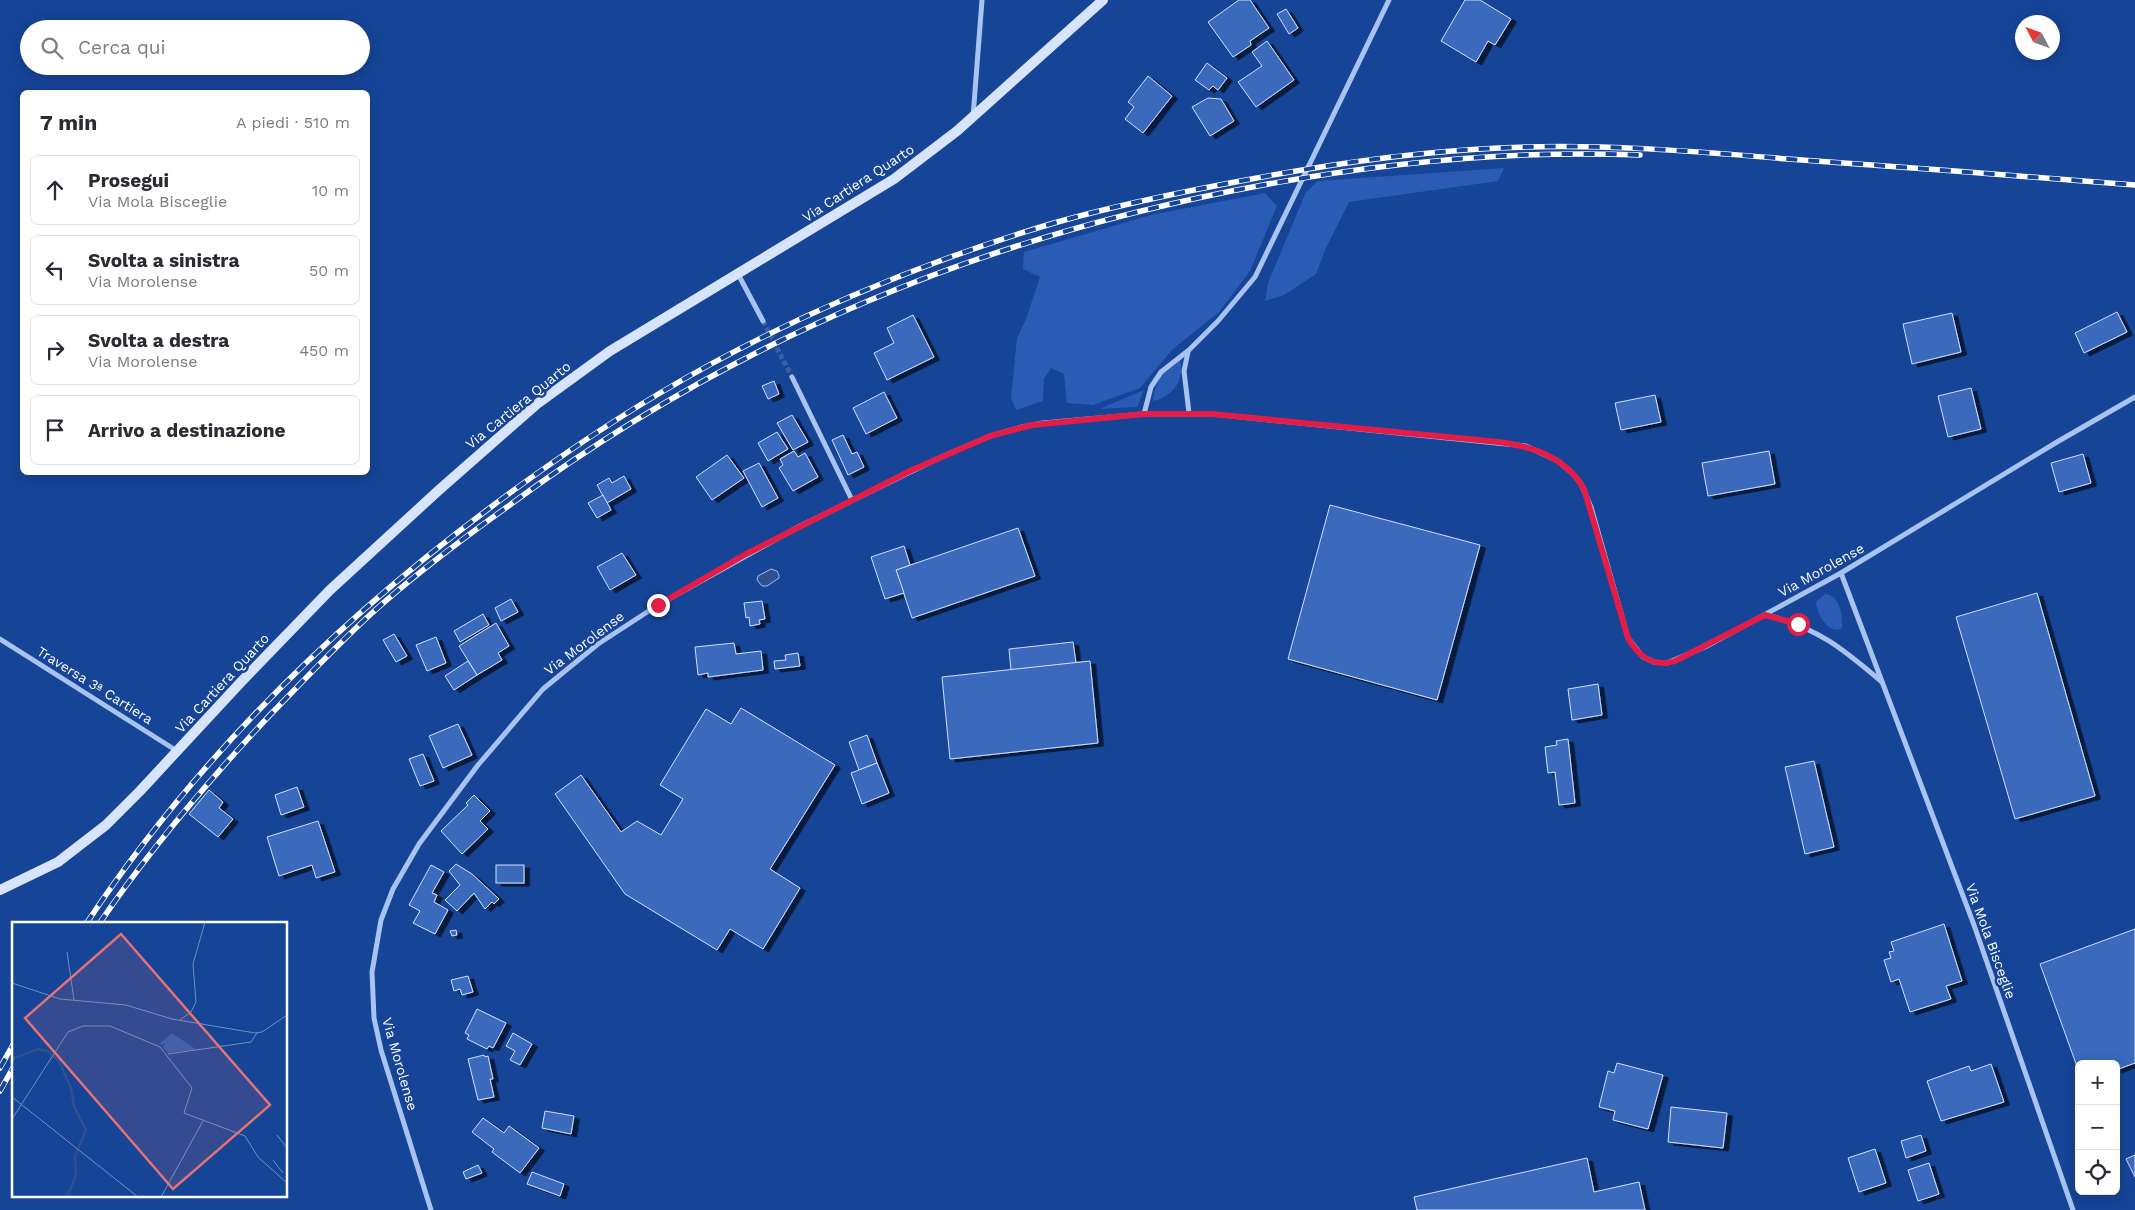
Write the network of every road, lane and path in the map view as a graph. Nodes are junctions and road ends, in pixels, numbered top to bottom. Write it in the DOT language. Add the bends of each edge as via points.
graph roads {
  1 [pos="982,0"];
  2 [pos="1103,0"];
  3 [pos="1389,0"];
  4 [pos="973,117"];
  5 [pos="738,274"];
  6 [pos="763,321"];
  7 [pos="1189,350"];
  8 [pos="792,377"];
  9 [pos="2135,397"];
  10 [pos="1189,413"];
  11 [pos="1144,414"];
  12 [pos="852,500"];
  13 [pos="1841,573"];
  14 [pos="1765,615"];
  15 [pos="0,639"];
  16 [pos="1882,683"];
  17 [pos="177,751"];
  18 [pos="0,890"];
  19 [pos="431,1210"];
  20 [pos="2073,1210"];
  1 -- 4 [label="street"];
  2 -- 4 [label="street, Via Cartiera Quarto"];
  3 -- 7 [label="street" via="1250,284"];
  4 -- 5 [label="street, Via Cartiera Quarto" via="894,179"];
  5 -- 6 [label="street"];
  5 -- 17 [label="street, Via Cartiera Quarto" via="580,371 511,426 348,573 277,643"];
  7 -- 10 [label="street" via="1184,371"];
  7 -- 11 [label="street" via="1167,366 1153,382"];
  8 -- 12 [label="street"];
  9 -- 13 [label="street, Via Morolense"];
  10 -- 11 [label="street, Via Morolense"];
  10 -- 14 [label="street, Via Morolense" via="1499,442 1526,446 1551,457 1572,473 1584,489 1628,638 1648,661 1660,664 1675,661"];
  11 -- 12 [label="street, Via Morolense" via="1043,423 999,433"];
  12 -- 19 [label="street, Via Morolense" via="746,554 658,605 573,663 535,697 492,747 409,860 381,920 373,957 371,988 378,1038"];
  13 -- 14 [label="street, Via Morolense"];
  13 -- 16 [label="street, Via Mola Bisceglie"];
  14 -- 16 [label="street, Via Mola Bisceglie" via="1798,624 1825,637"];
  15 -- 17 [label="street, Traversa 3ª Cartiera"];
  16 -- 20 [label="street, Via Mola Bisceglie" via="1974,925"];
  17 -- 18 [label="street, Via Cartiera Quarto" via="86,843 44,870"];
}
